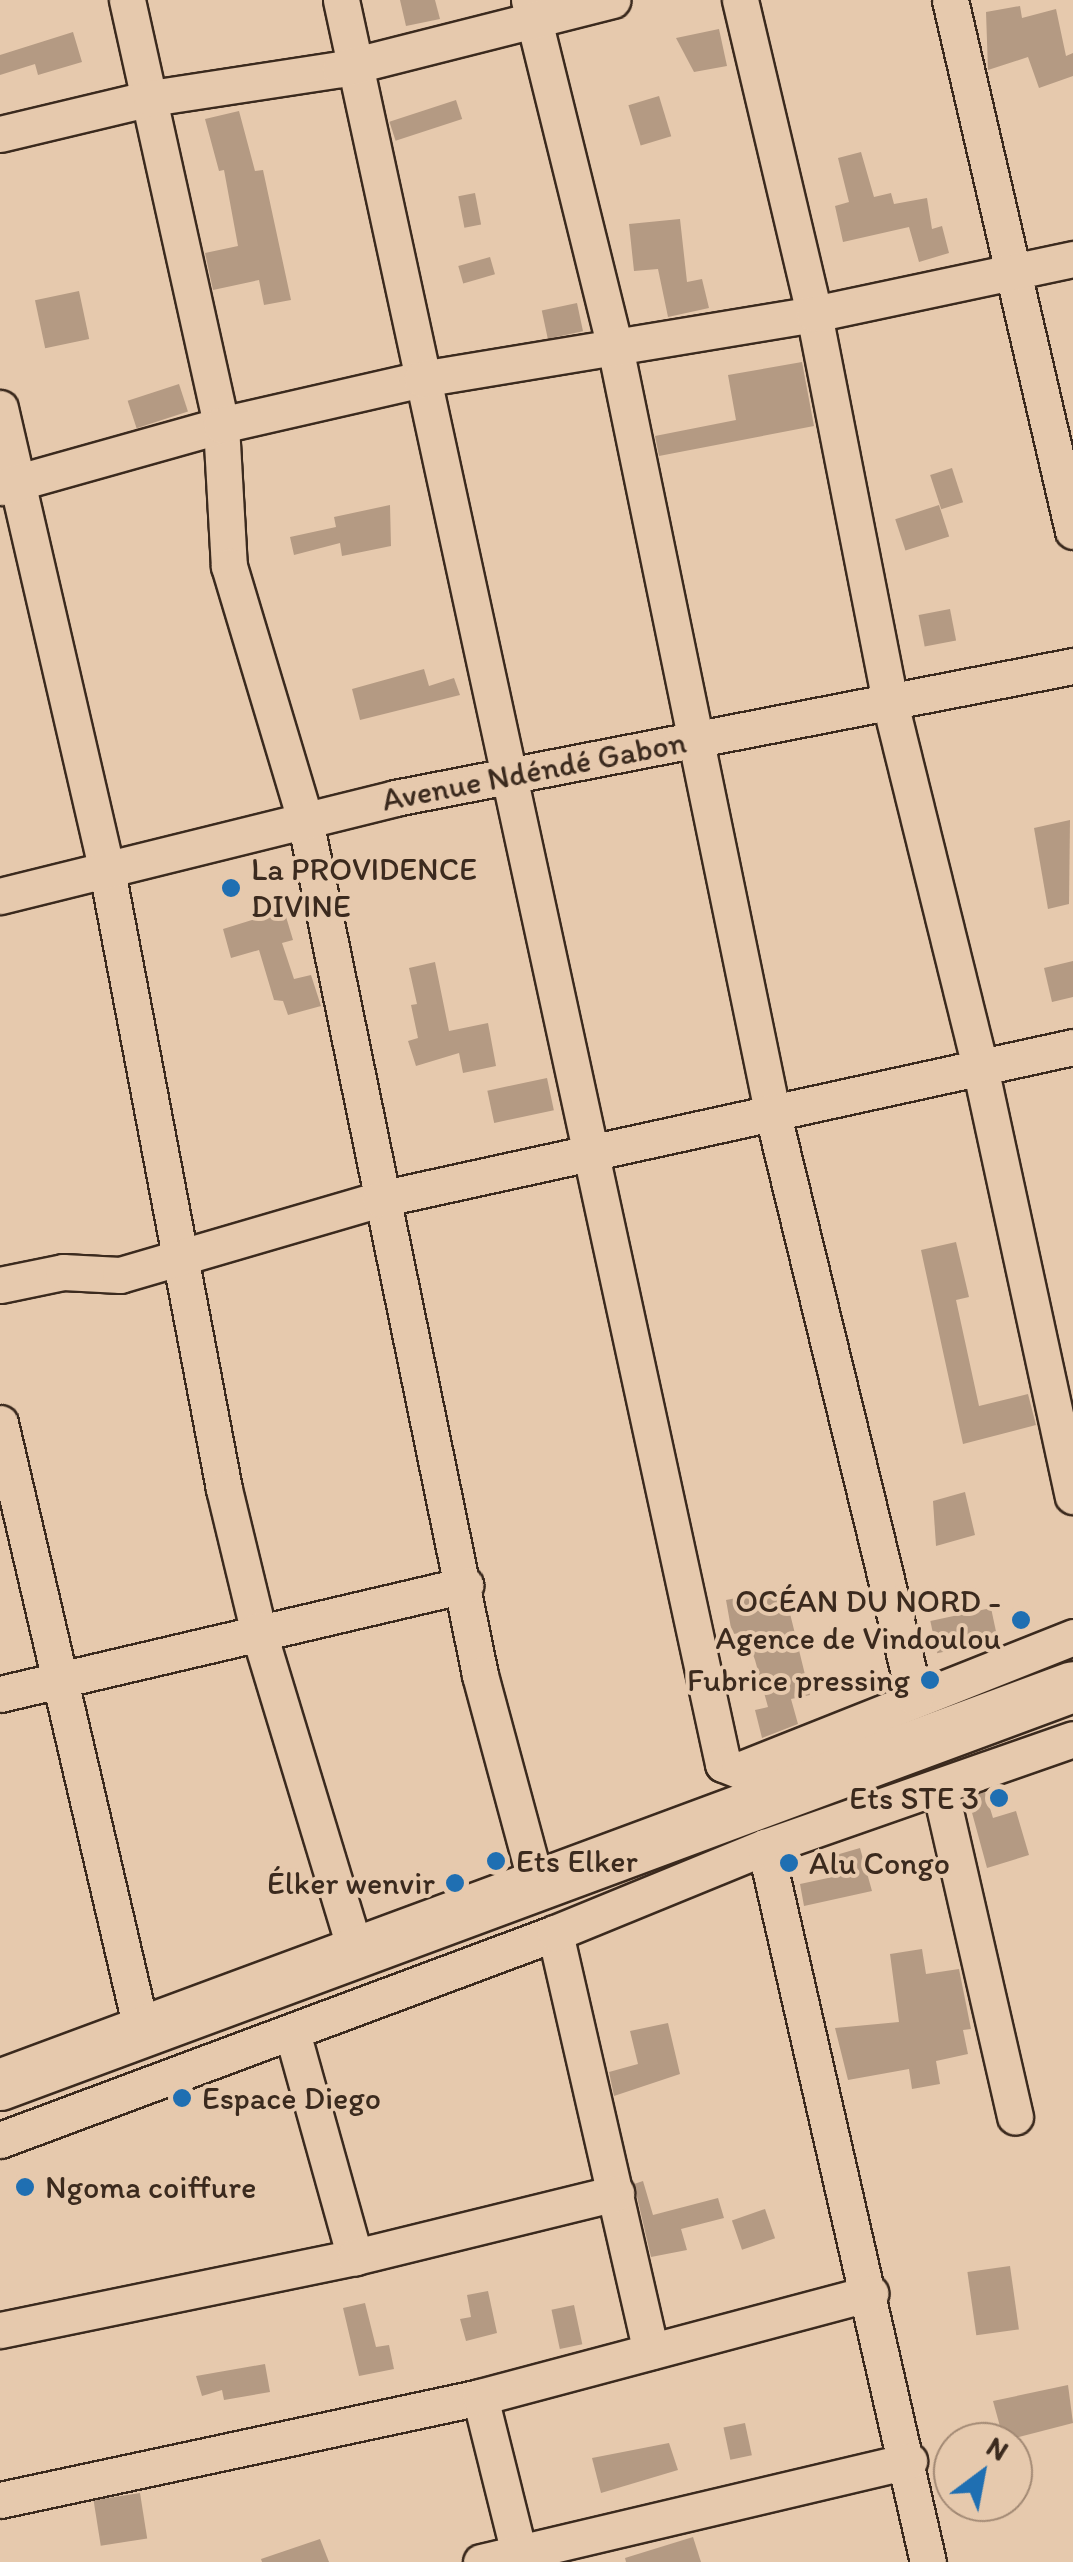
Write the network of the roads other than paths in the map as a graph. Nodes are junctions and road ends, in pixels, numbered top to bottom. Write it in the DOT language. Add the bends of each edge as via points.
graph roads {
  1 [pos="127,0"];
  2 [pos="341,0"];
  3 [pos="612,0"];
  4 [pos="740,0"];
  5 [pos="950,0"];
  6 [pos="531,9"];
  7 [pos="358,64"];
  8 [pos="150,98"];
  9 [pos="0,134"];
  10 [pos="1073,259"];
  11 [pos="1016,274"];
  12 [pos="814,314"];
  13 [pos="615,347"];
  14 [pos="422,379"];
  15 [pos="0,408"];
  16 [pos="220,426"];
  17 [pos="10,485"];
  18 [pos="1073,531"];
  19 [pos="1073,666"];
  20 [pos="890,703"];
  21 [pos="699,738"];
  22 [pos="511,778"];
  23 [pos="305,820"];
  24 [pos="107,871"];
  25 [pos="0,896"];
  26 [pos="1073,1047"];
  27 [pos="980,1067"];
  28 [pos="772,1111"];
  29 [pos="589,1152"];
  30 [pos="380,1199"];
  31 [pos="180,1258"];
  32 [pos="0,1285"];
  33 [pos="0,1423"];
  34 [pos="1073,1496"];
  35 [pos="465,1586"];
  36 [pos="258,1630"];
  37 [pos="1073,1637"];
  38 [pos="58,1681"];
  39 [pos="1073,1687"];
  40 [pos="0,1694"];
  41 [pos="915,1698"];
  42 [pos="1073,1739"];
  43 [pos="940,1788"];
  44 [pos="766,1846"];
  45 [pos="536,1886"];
  46 [pos="554,1933"];
  47 [pos="357,1955"];
  48 [pos="292,2032"];
  49 [pos="143,2037"];
  50 [pos="0,2085"];
  51 [pos="1015,2116"];
  52 [pos="0,2140"];
  53 [pos="616,2192"];
  54 [pos="355,2256"];
  55 [pos="870,2293"];
  56 [pos="0,2330"];
  57 [pos="651,2351"];
  58 [pos="480,2397"];
  59 [pos="909,2460"];
  60 [pos="0,2500"];
  61 [pos="520,2557"];
  62 [pos="481,2562"];
  63 [pos="928,2562"];
  1 -- 8 [label="street"];
  2 -- 7 [label="street"];
  3 -- 6 [label="street"];
  4 -- 12 [label="street"];
  5 -- 11 [label="street" via="971,110"];
  6 -- 7 [label="street"];
  6 -- 13 [label="street"];
  7 -- 8 [label="street"];
  7 -- 14 [label="street"];
  8 -- 9 [label="street"];
  8 -- 16 [label="street"];
  10 -- 11 [label="street"];
  11 -- 12 [label="street"];
  11 -- 18 [label="street"];
  12 -- 13 [label="street"];
  12 -- 20 [label="street"];
  13 -- 14 [label="street"];
  13 -- 21 [label="street"];
  14 -- 16 [label="street"];
  14 -- 22 [label="street"];
  15 -- 17 [label="street"];
  16 -- 17 [label="street"];
  16 -- 23 [label="street" via="230,566"];
  17 -- 24 [label="street"];
  19 -- 20 [label="street, Avenue Ndéndé Gabon"];
  20 -- 21 [label="street, Avenue Ndéndé Gabon"];
  20 -- 27 [label="street"];
  21 -- 22 [label="street, Avenue Ndéndé Gabon"];
  21 -- 28 [label="street"];
  22 -- 23 [label="street, Avenue Ndéndé Gabon"];
  22 -- 29 [label="street"];
  23 -- 24 [label="street, Avenue Ndéndé Gabon"];
  23 -- 30 [label="street"];
  24 -- 25 [label="street, Avenue Ndéndé Gabon"];
  24 -- 31 [label="street"];
  26 -- 27 [label="street"];
  27 -- 28 [label="street"];
  27 -- 34 [label="street"];
  28 -- 29 [label="street"];
  28 -- 41 [label="street"];
  29 -- 30 [label="street"];
  29 -- 41 [label="street" via="723,1764 739,1770"];
  30 -- 31 [label="street"];
  30 -- 35 [label="street"];
  31 -- 32 [label="street" via="120,1275 63,1272"];
  31 -- 36 [label="street"];
  33 -- 38 [label="street"];
  35 -- 36 [label="street"];
  35 -- 45 [label="street" via="480,1675"];
  36 -- 38 [label="street"];
  36 -- 47 [label="street"];
  37 -- 41 [label="street"];
  38 -- 40 [label="street"];
  38 -- 49 [label="street"];
  39 -- 45 [label="highway"];
  42 -- 43 [label="street"];
  43 -- 44 [label="street"];
  43 -- 51 [label="street"];
  44 -- 46 [label="street"];
  44 -- 55 [label="street"];
  45 -- 47 [label="highway"];
  46 -- 48 [label="street"];
  46 -- 53 [label="street"];
  47 -- 49 [label="highway"];
  48 -- 52 [label="street"];
  48 -- 54 [label="street"];
  49 -- 50 [label="highway"];
  53 -- 54 [label="street"];
  53 -- 57 [label="street"];
  54 -- 56 [label="street"];
  55 -- 57 [label="street"];
  55 -- 59 [label="street"];
  57 -- 58 [label="street"];
  58 -- 60 [label="street"];
  58 -- 61 [label="street"];
  59 -- 61 [label="street"];
  59 -- 63 [label="street"];
  61 -- 62 [label="street"];
}
